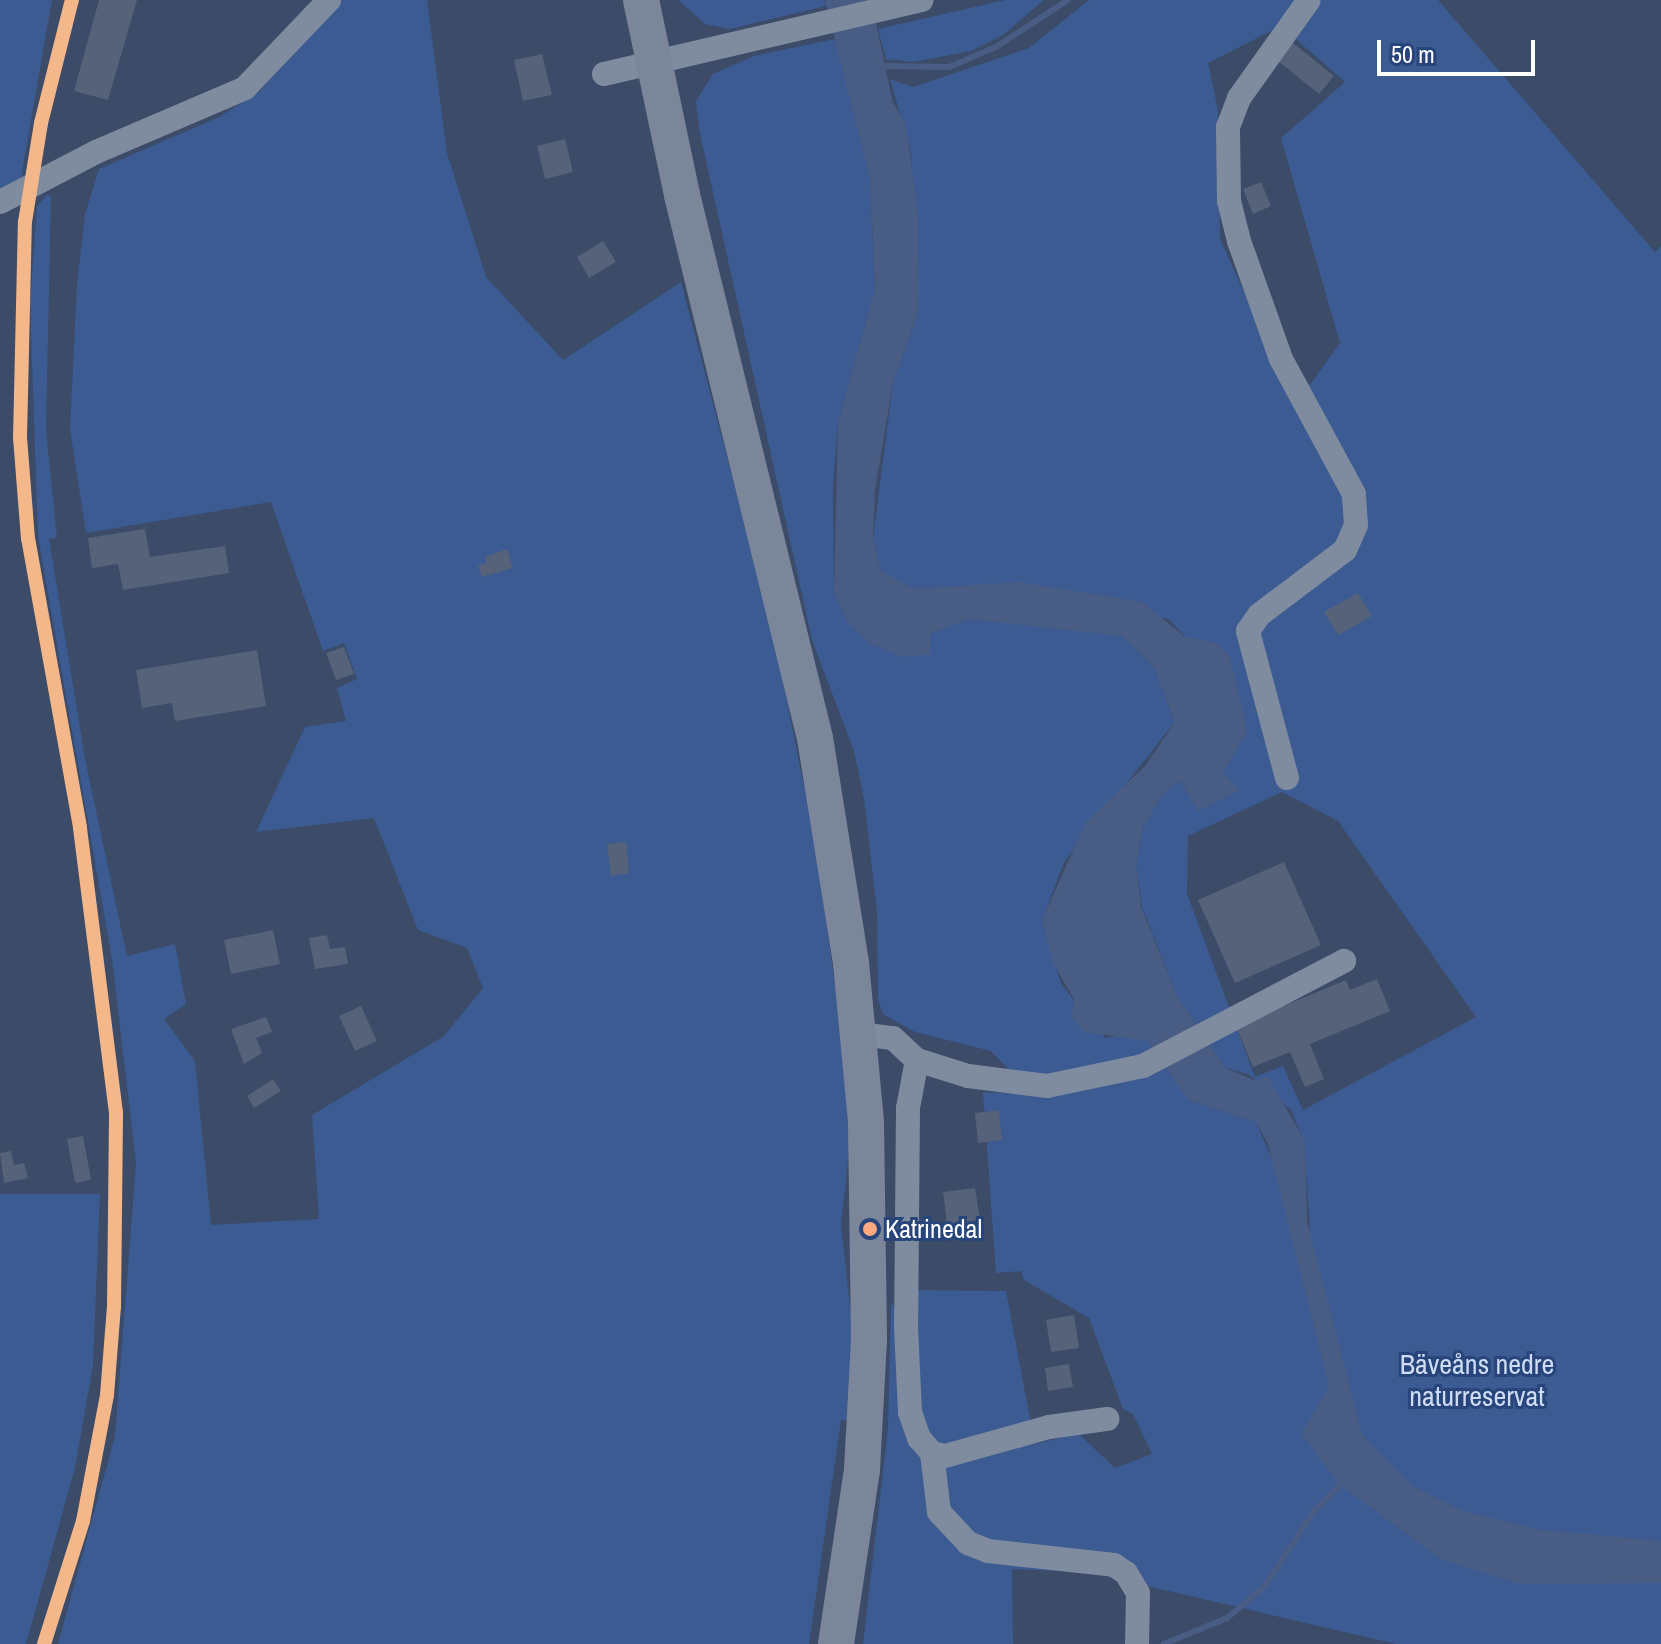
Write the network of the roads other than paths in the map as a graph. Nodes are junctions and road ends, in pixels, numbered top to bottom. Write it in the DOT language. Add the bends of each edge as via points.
graph roads {
  1 [pos="329,0"];
  2 [pos="641,0"];
  3 [pos="921,0"];
  4 [pos="1309,0"];
  5 [pos="653,62"];
  6 [pos="604,74"];
  7 [pos="0,202"];
  8 [pos="1287,778"];
  9 [pos="1344,961"];
  10 [pos="859,1034"];
  11 [pos="917,1060"];
  12 [pos="1107,1419"];
  13 [pos="932,1453"];
  14 [pos="836,1644"];
  15 [pos="1137,1644"];
  1 -- 7 [label="street" via="245,88 96,152"];
  2 -- 5 [label="street"];
  3 -- 5 [label="street"];
  4 -- 8 [label="street" via="1245,88 1228,127 1229,201 1239,241 1281,359 1354,494 1356,525 1345,550 1259,615 1248,631"];
  5 -- 6 [label="street"];
  5 -- 10 [label="street" via="815,738"];
  9 -- 11 [label="street" via="1143,1066 1047,1086 968,1076"];
  10 -- 11 [label="street" via="893,1038"];
  10 -- 14 [label="street" via="870,1229 869,1340 862,1470"];
  11 -- 13 [label="street" via="908,1108 906,1327 910,1412"];
  12 -- 13 [label="street" via="1049,1427 945,1456"];
  13 -- 15 [label="street" via="939,1512 968,1543 988,1551 1114,1565 1138,1593"];
}
